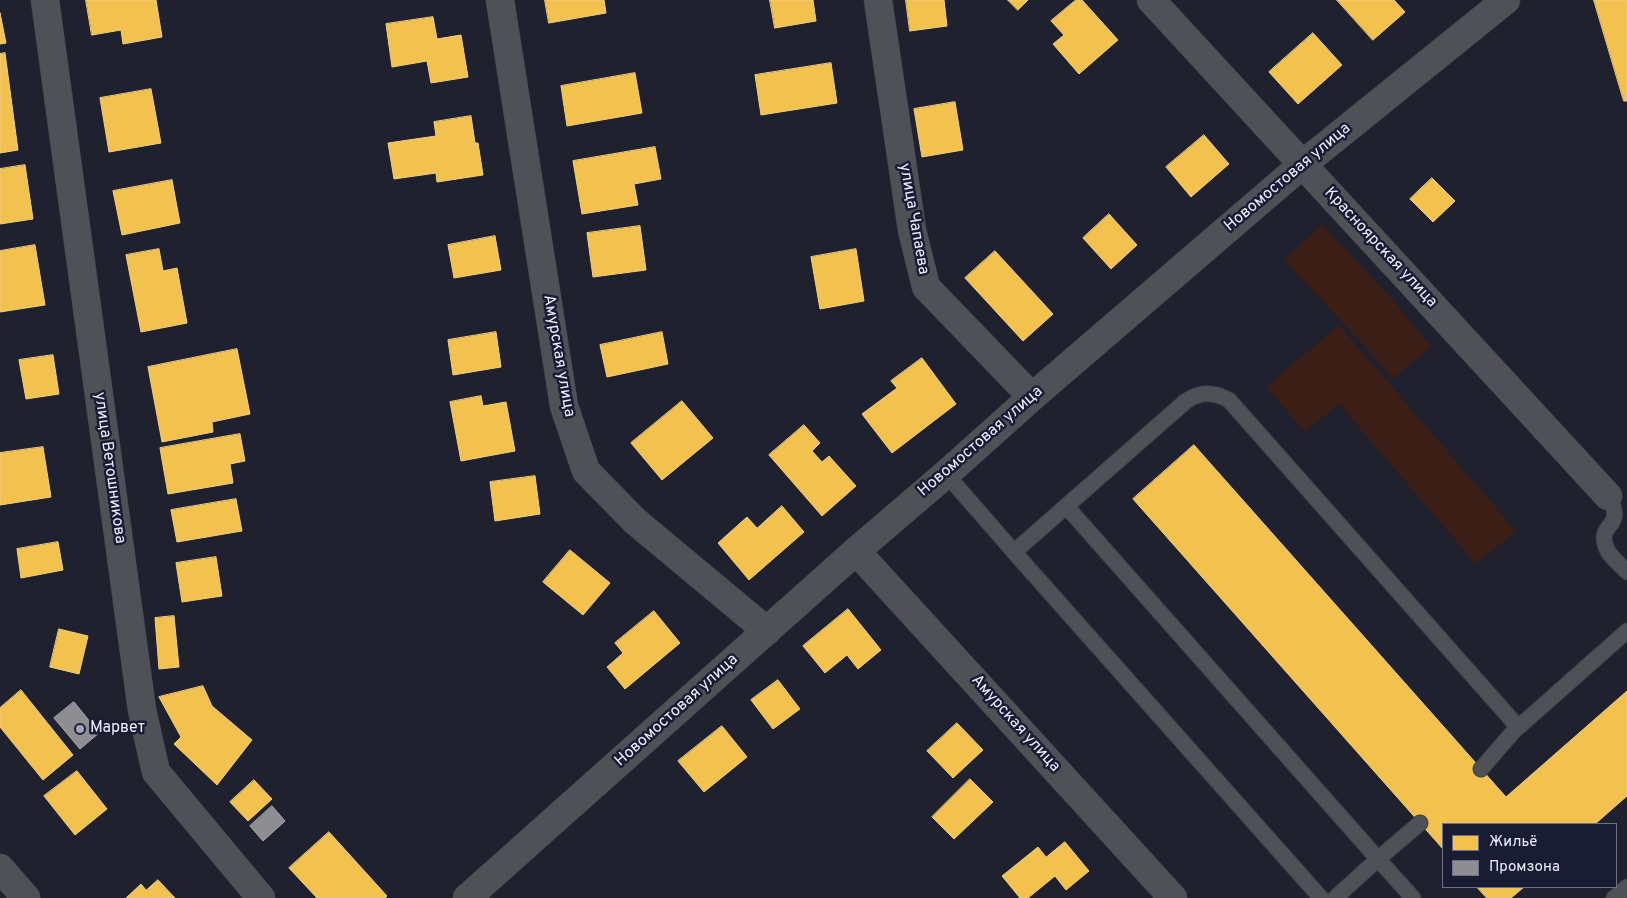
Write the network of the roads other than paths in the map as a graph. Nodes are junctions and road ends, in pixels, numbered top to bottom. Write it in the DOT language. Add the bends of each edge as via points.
graph roads {
  1 [pos="45,0"];
  2 [pos="500,0"];
  3 [pos="878,0"];
  4 [pos="1152,0"];
  5 [pos="1506,0"];
  6 [pos="1303,164"];
  7 [pos="1032,397"];
  8 [pos="946,474"];
  9 [pos="1608,496"];
  10 [pos="1066,506"];
  11 [pos="856,551"];
  12 [pos="1014,552"];
  13 [pos="1627,572"];
  14 [pos="767,630"];
  15 [pos="1627,630"];
  16 [pos="1518,727"];
  17 [pos="1481,769"];
  18 [pos="1420,823"];
  19 [pos="1378,860"];
  20 [pos="0,868"];
  21 [pos="1627,887"];
  22 [pos="26,898"];
  23 [pos="261,898"];
  24 [pos="467,898"];
  25 [pos="1173,898"];
  26 [pos="1321,898"];
  27 [pos="1335,898"];
  28 [pos="1413,898"];
  29 [pos="1614,898"];
  1 -- 23 [label="street, улица Ветошникова" via="142,710 156,772"];
  2 -- 14 [label="street, Амурская улица" via="564,406 586,471 635,521"];
  3 -- 7 [label="street, улица Чапаева" via="912,230 926,287"];
  4 -- 6 [label="street, Красноярская улица"];
  5 -- 6 [label="street, Новомостовая улица"];
  6 -- 7 [label="street, Новомостовая улица"];
  6 -- 9 [label="street, Красноярская улица"];
  7 -- 8 [label="street, Новомостовая улица"];
  8 -- 11 [label="street, Новомостовая улица"];
  8 -- 12 [label="lane"];
  9 -- 13 [label="lane" via="1619,515 1608,529 1605,544 1608,552"];
  10 -- 12 [label="lane"];
  10 -- 16 [label="lane" via="1186,401 1202,393 1220,395 1229,400"];
  10 -- 19 [label="lane"];
  11 -- 14 [label="street, Новомостовая улица"];
  11 -- 25 [label="street, Амурская улица"];
  12 -- 26 [label="lane"];
  14 -- 24 [label="street, Новомостовая улица"];
  15 -- 16 [label="lane"];
  16 -- 17 [label="lane"];
  18 -- 19 [label="lane"];
  19 -- 27 [label="lane"];
  19 -- 28 [label="lane"];
  20 -- 22 [label="street"];
  21 -- 29 [label="lane"];
}
